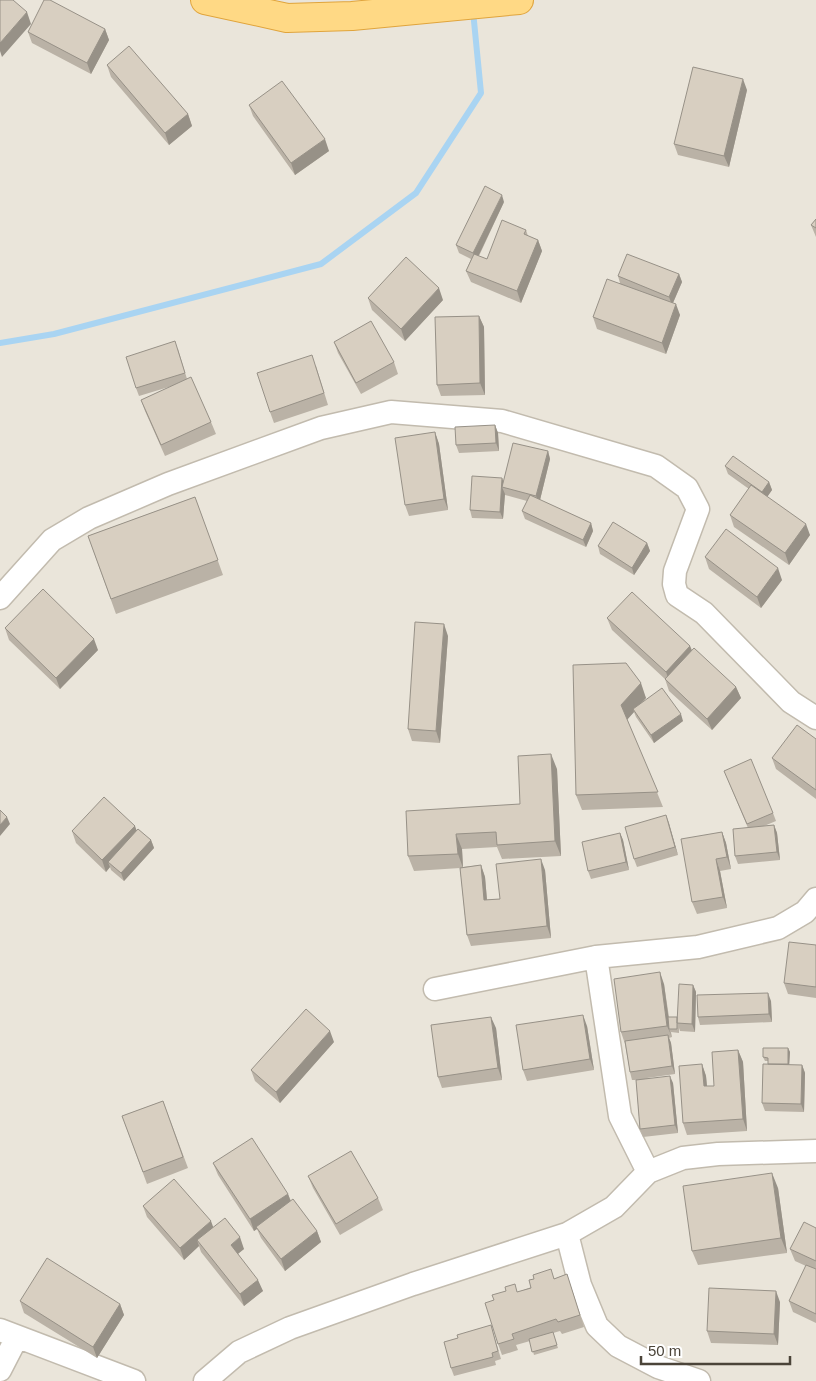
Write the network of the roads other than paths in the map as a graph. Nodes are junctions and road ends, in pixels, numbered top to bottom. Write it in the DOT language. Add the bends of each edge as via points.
graph roads {
  1 [pos="205,0"];
  2 [pos="518,0"];
  3 [pos="509,1"];
  4 [pos="348,8"];
  5 [pos="0,598"];
  6 [pos="816,718"];
  7 [pos="816,899"];
  8 [pos="596,957"];
  9 [pos="435,989"];
  10 [pos="816,1151"];
  11 [pos="648,1172"];
  12 [pos="567,1234"];
  13 [pos="9,1333"];
  14 [pos="0,1370"];
  15 [pos="134,1381"];
  16 [pos="205,1381"];
  17 [pos="699,1381"];
  1 -- 4 [label="highway" via="286,18"];
  2 -- 3 [label="highway"];
  3 -- 4 [label="highway" via="440,9"];
  5 -- 6 [label="street" via="52,540 89,518 168,484 322,428 391,412 502,421 656,466 687,488 698,509 674,571 677,595 704,614 791,702"];
  7 -- 8 [label="street" via="804,912 778,928 698,947"];
  8 -- 9 [label="street"];
  8 -- 11 [label="street" via="620,1116"];
  10 -- 11 [label="street" via="683,1158"];
  11 -- 12 [label="street" via="614,1207"];
  12 -- 16 [label="street" via="290,1328 239,1352"];
  12 -- 17 [label="street" via="580,1285 597,1326 618,1346 658,1367"];
  13 -- 14 [label="street"];
  13 -- 15 [label="street"];
}
